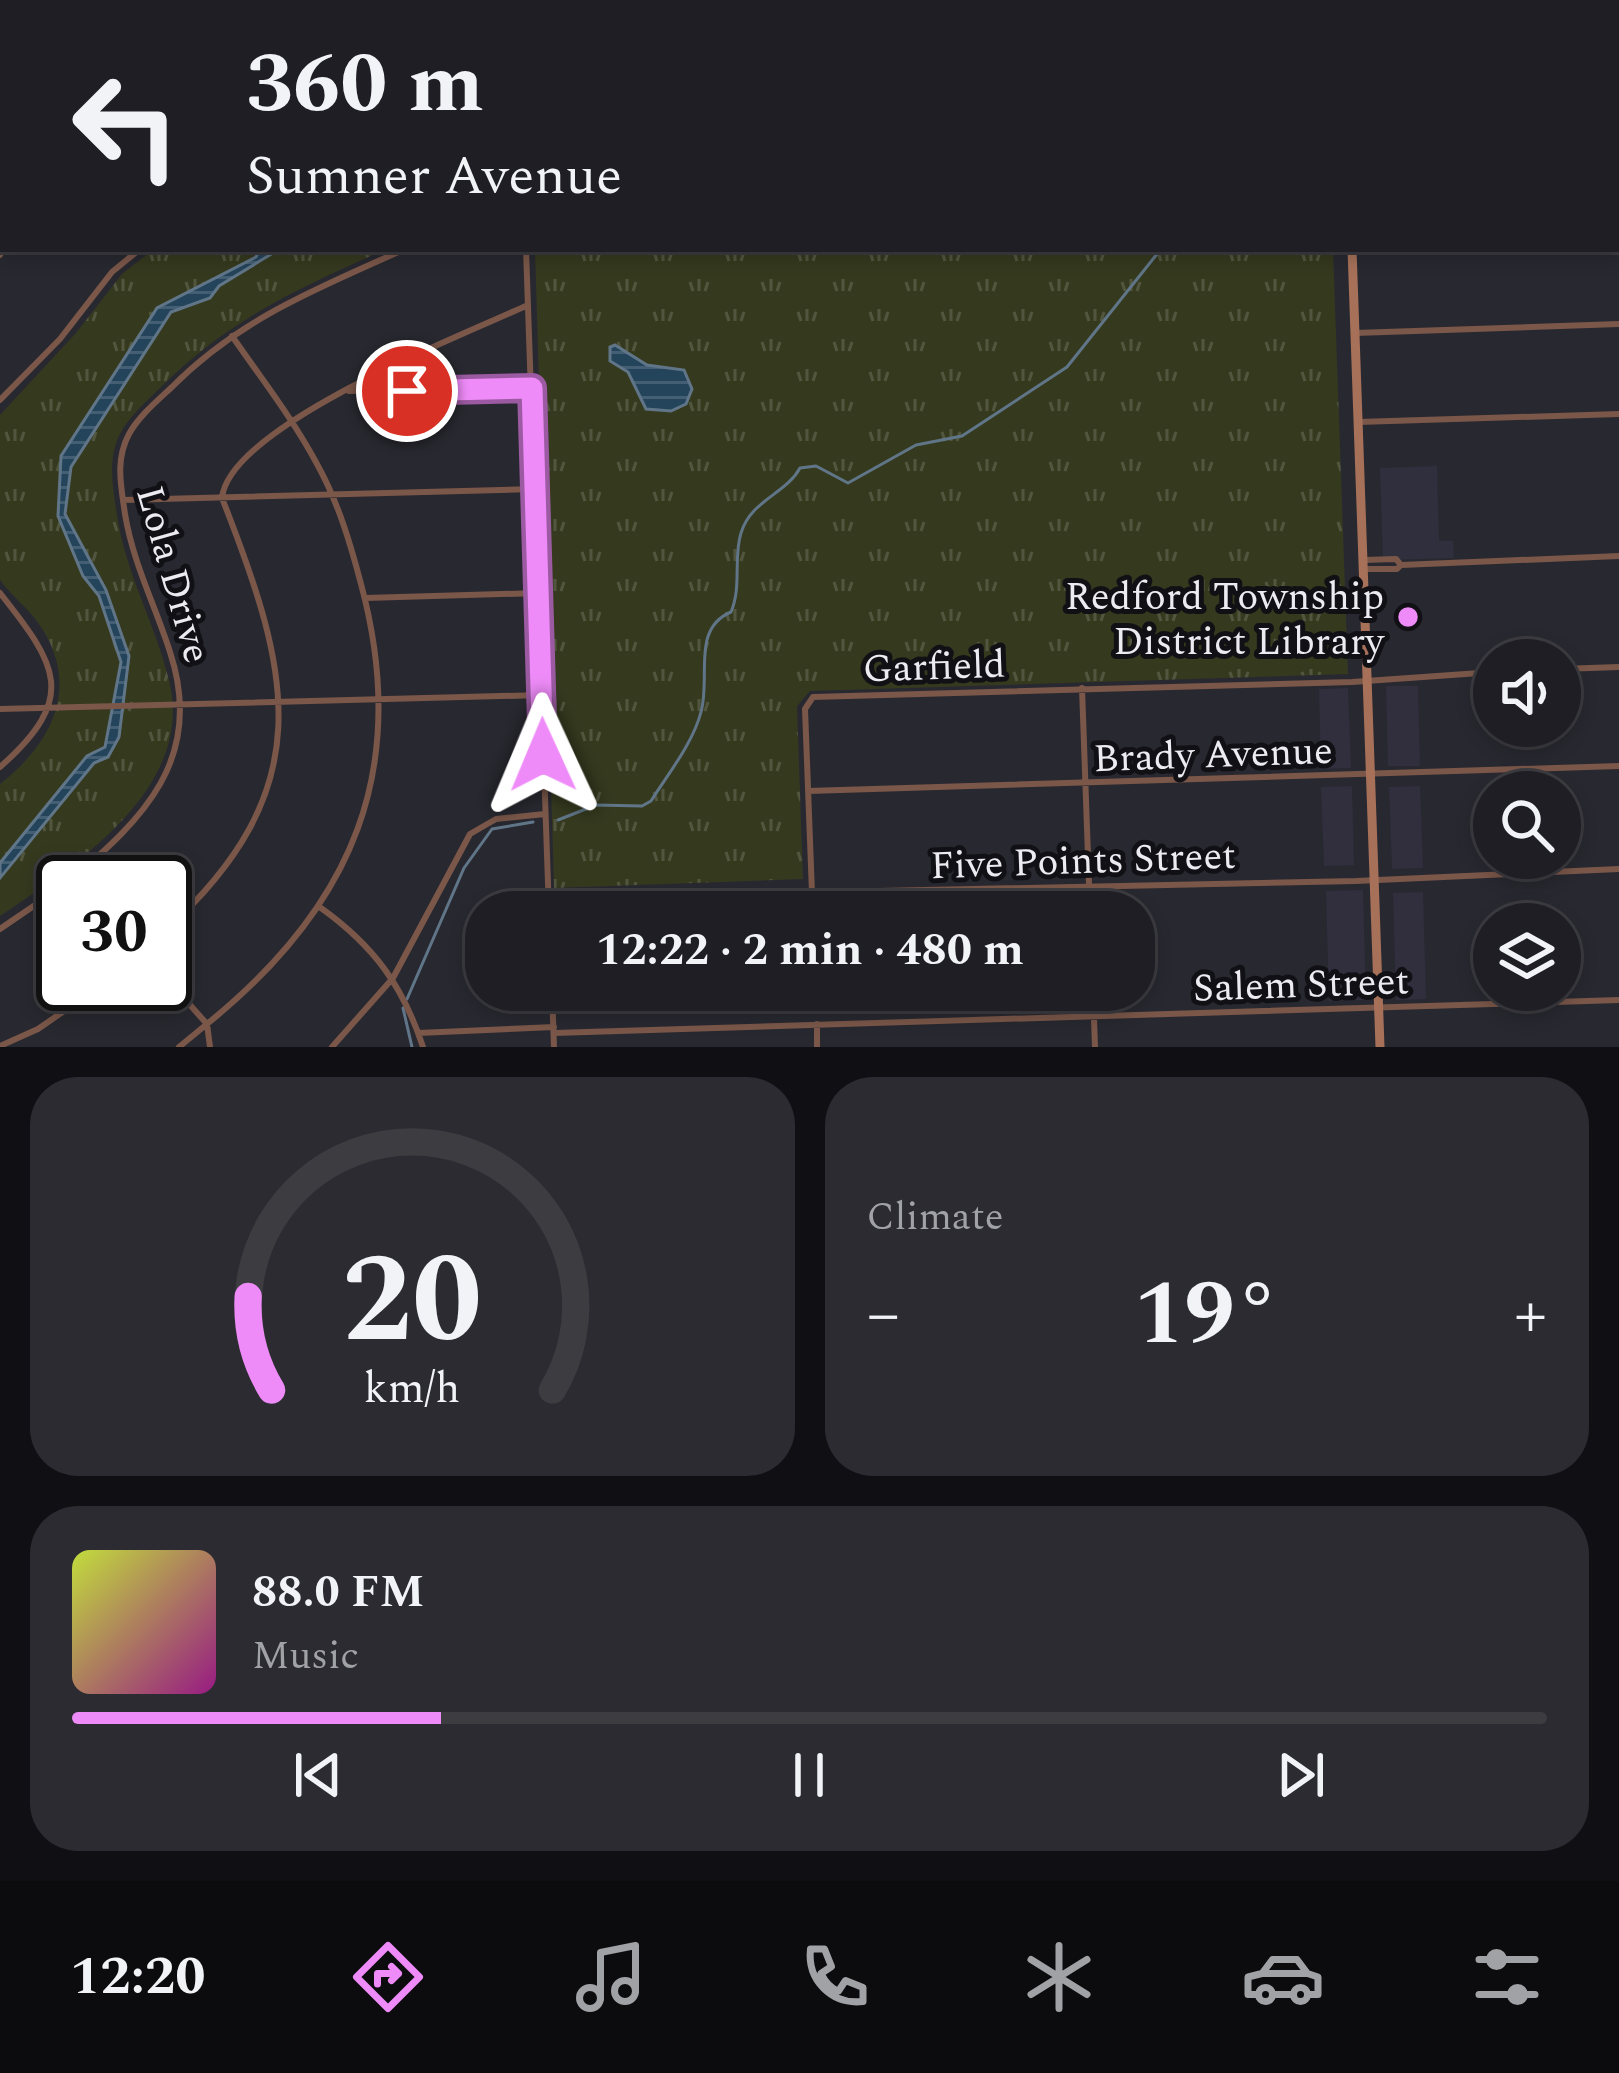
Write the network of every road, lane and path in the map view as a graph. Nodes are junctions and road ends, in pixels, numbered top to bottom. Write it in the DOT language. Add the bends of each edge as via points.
graph roads {
  1 [pos="136,252"];
  2 [pos="398,252"];
  3 [pos="526,252"];
  4 [pos="1352,252"];
  5 [pos="528,305"];
  6 [pos="1619,324"];
  7 [pos="1355,333"];
  8 [pos="231,334"];
  9 [pos="532,388"];
  10 [pos="346,391"];
  11 [pos="0,400"];
  12 [pos="1619,414"];
  13 [pos="291,420"];
  14 [pos="1358,422"];
  15 [pos="535,489"];
  16 [pos="332,495"];
  17 [pos="222,498"];
  18 [pos="123,500"];
  19 [pos="1619,556"];
  20 [pos="1363,565"];
  21 [pos="0,592"];
  22 [pos="539,593"];
  23 [pos="365,598"];
  24 [pos="1619,667"];
  25 [pos="1581,668"];
  26 [pos="1473,673"];
  27 [pos="1366,680"];
  28 [pos="1082,688"];
  29 [pos="542,695"];
  30 [pos="380,699"];
  31 [pos="280,702"];
  32 [pos="181,704"];
  33 [pos="48,708"];
  34 [pos="0,709"];
  35 [pos="1619,766"];
  36 [pos="0,767"];
  37 [pos="1370,776"];
  38 [pos="1085,783"];
  39 [pos="808,791"];
  40 [pos="545,814"];
  41 [pos="99,855"];
  42 [pos="1619,869"];
  43 [pos="1373,880"];
  44 [pos="1089,886"];
  45 [pos="548,891"];
  46 [pos="812,891"];
  47 [pos="891,891"];
  48 [pos="1089,891"];
  49 [pos="36,904"];
  50 [pos="192,904"];
  51 [pos="321,908"];
  52 [pos="0,929"];
  53 [pos="394,979"];
  54 [pos="1619,1000"];
  55 [pos="192,1007"];
  56 [pos="1378,1008"];
  57 [pos="66,1011"];
  58 [pos="553,1011"];
  59 [pos="1094,1011"];
  60 [pos="1094,1017"];
  61 [pos="207,1024"];
  62 [pos="817,1024"];
  63 [pos="554,1030"];
  64 [pos="418,1033"];
  65 [pos="0,1046"];
  66 [pos="179,1047"];
  67 [pos="210,1047"];
  68 [pos="332,1047"];
  69 [pos="423,1047"];
  70 [pos="554,1047"];
  71 [pos="818,1047"];
  72 [pos="1095,1047"];
  73 [pos="1380,1047"];
  1 -- 11 [label="street"];
  2 -- 8 [label="street, Lola Drive"];
  3 -- 5 [label="street"];
  4 -- 7 [label="main road"];
  5 -- 9 [label="street"];
  5 -- 10 [label="street"];
  6 -- 7 [label="street"];
  7 -- 14 [label="main road"];
  8 -- 13 [label="street"];
  8 -- 18 [label="street, Lola Drive" via="132,429 120,463"];
  9 -- 10 [label="street"];
  9 -- 15 [label="street"];
  10 -- 13 [label="street"];
  12 -- 14 [label="street"];
  13 -- 16 [label="street"];
  13 -- 17 [label="street" via="249,455"];
  14 -- 20 [label="main road"];
  15 -- 16 [label="street"];
  15 -- 22 [label="street"];
  16 -- 17 [label="street"];
  16 -- 23 [label="street"];
  17 -- 18 [label="street"];
  17 -- 31 [label="street" via="268,625"];
  18 -- 32 [label="street, Lola Drive"];
  19 -- 20 [label="street"];
  20 -- 27 [label="main road"];
  21 -- 33 [label="street" via="43,649"];
  22 -- 23 [label="street"];
  22 -- 29 [label="street"];
  23 -- 30 [label="street"];
  24 -- 25 [label="street"];
  26 -- 27 [label="street, Garfield"];
  27 -- 28 [label="street, Garfield"];
  27 -- 37 [label="main road"];
  28 -- 38 [label="street"];
  28 -- 39 [label="street, Garfield" via="818,695 808,700"];
  29 -- 30 [label="street"];
  29 -- 40 [label="street"];
  30 -- 31 [label="street"];
  30 -- 51 [label="street" via="368,802"];
  31 -- 32 [label="street"];
  31 -- 50 [label="street" via="273,768 254,822"];
  32 -- 33 [label="street"];
  32 -- 41 [label="street, Lola Drive" via="175,749 153,800"];
  33 -- 34 [label="street"];
  33 -- 36 [label="street" via="33,736"];
  35 -- 37 [label="street, Brady Avenue"];
  37 -- 38 [label="street, Brady Avenue"];
  37 -- 43 [label="main road"];
  38 -- 39 [label="street, Brady Avenue"];
  38 -- 44 [label="street"];
  39 -- 46 [label="street"];
  40 -- 45 [label="street"];
  40 -- 53 [label="street" via="496,819 470,834"];
  42 -- 43 [label="street, Five Points Street"];
  43 -- 44 [label="street, Five Points Street"];
  43 -- 56 [label="main road"];
  44 -- 47 [label="street, Five Points Street"];
  44 -- 48 [label="street"];
  49 -- 52 [label="street, Lola Drive"];
  51 -- 53 [label="street"];
  51 -- 61 [label="street" via="271,968"];
  53 -- 64 [label="street"];
  53 -- 68 [label="street"];
  54 -- 56 [label="street, Salem Street"];
  55 -- 61 [label="street"];
  56 -- 60 [label="street, Salem Street"];
  56 -- 73 [label="main road"];
  57 -- 65 [label="street"];
  58 -- 63 [label="street"];
  59 -- 60 [label="street"];
  60 -- 62 [label="street, Salem Street"];
  60 -- 72 [label="street"];
  61 -- 66 [label="street"];
  61 -- 67 [label="street"];
  62 -- 63 [label="street, Salem Street"];
  62 -- 71 [label="street"];
  63 -- 64 [label="street, Salem Street"];
  63 -- 70 [label="street"];
  64 -- 69 [label="street"];
}
